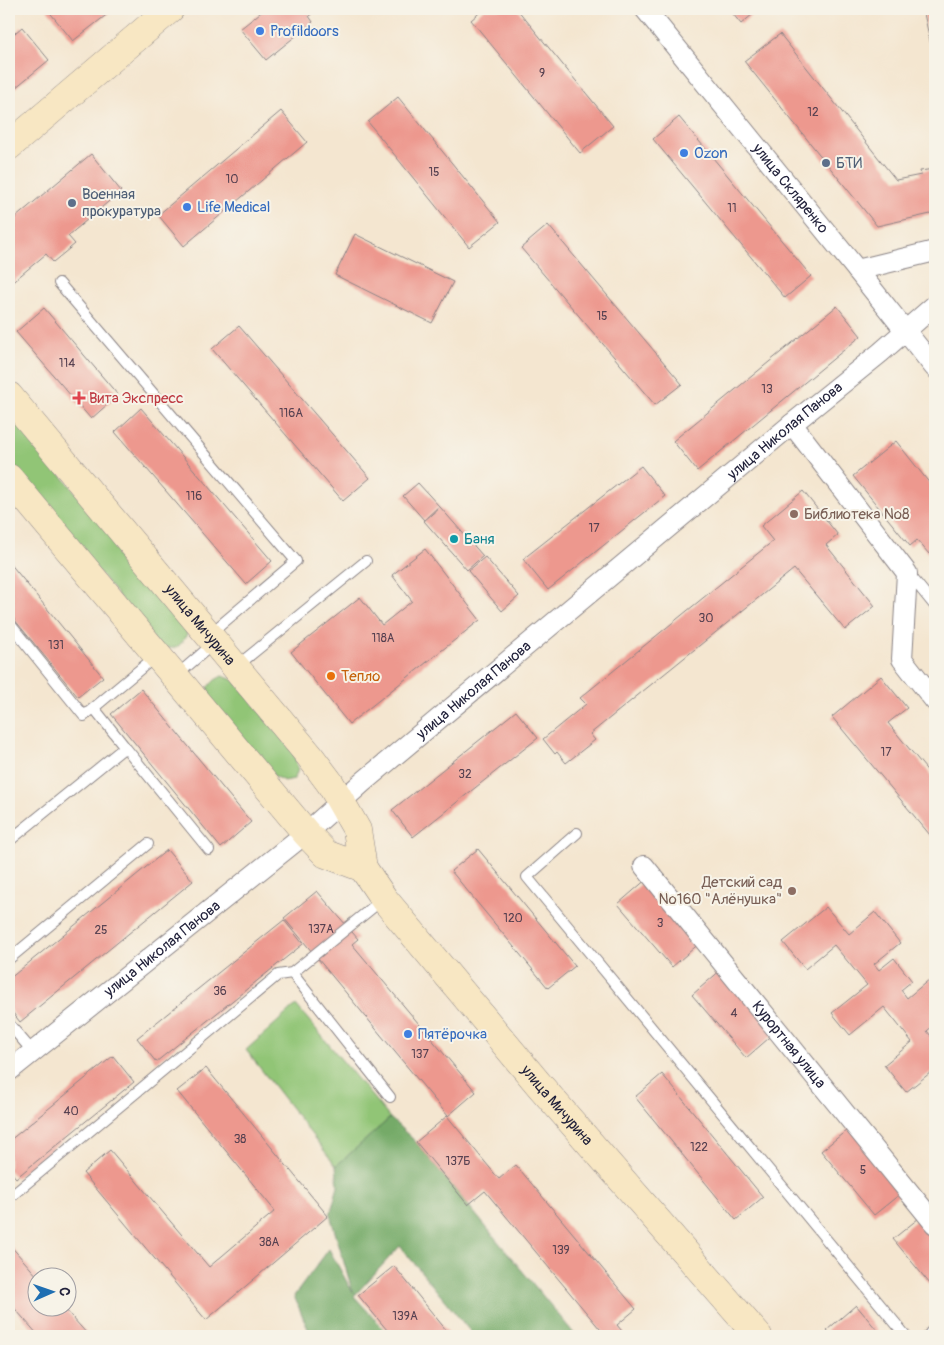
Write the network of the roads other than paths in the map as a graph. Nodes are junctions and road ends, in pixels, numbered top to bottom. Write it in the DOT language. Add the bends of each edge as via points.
graph roads {
  1 [pos="170,9"];
  2 [pos="645,9"];
  3 [pos="9,146"];
  4 [pos="935,251"];
  5 [pos="857,270"];
  6 [pos="59,283"];
  7 [pos="935,305"];
  8 [pos="904,330"];
  9 [pos="935,368"];
  10 [pos="9,396"];
  11 [pos="792,424"];
  12 [pos="9,478"];
  13 [pos="366,561"];
  14 [pos="907,573"];
  15 [pos="935,606"];
  16 [pos="9,623"];
  17 [pos="212,639"];
  18 [pos="157,655"];
  19 [pos="236,666"];
  20 [pos="175,677"];
  21 [pos="935,701"];
  22 [pos="94,708"];
  23 [pos="125,747"];
  24 [pos="341,802"];
  25 [pos="306,833"];
  26 [pos="577,833"];
  27 [pos="9,841"];
  28 [pos="148,844"];
  29 [pos="209,850"];
  30 [pos="644,866"];
  31 [pos="363,868"];
  32 [pos="384,899"];
  33 [pos="9,959"];
  34 [pos="292,973"];
  35 [pos="9,1024"];
  36 [pos="32,1052"];
  37 [pos="9,1071"];
  38 [pos="390,1097"];
  39 [pos="9,1198"];
  40 [pos="935,1224"];
  41 [pos="758,1336"];
  42 [pos="906,1336"];
  1 -- 3 [label="main road"];
  2 -- 5 [label="street, улица Скляренко"];
  4 -- 5 [label="street"];
  5 -- 8 [label="street, улица Скляренко"];
  6 -- 17 [label="lane" via="296,561"];
  7 -- 8 [label="street, улица Николая Панова"];
  8 -- 9 [label="street, улица Скляренко"];
  8 -- 11 [label="street, улица Николая Панова"];
  10 -- 17 [label="main road, улица Мичурина"];
  11 -- 14 [label="street"];
  11 -- 24 [label="street, улица Николая Панова"];
  12 -- 18 [label="main road"];
  13 -- 19 [label="lane"];
  14 -- 15 [label="lane"];
  14 -- 21 [label="street" via="902,660"];
  16 -- 22 [label="lane" via="84,716"];
  17 -- 19 [label="main road, улица Мичурина"];
  17 -- 20 [label="lane"];
  18 -- 20 [label="main road"];
  18 -- 22 [label="lane"];
  19 -- 24 [label="main road, улица Мичурина" via="309,755"];
  20 -- 25 [label="main road"];
  22 -- 23 [label="lane"];
  23 -- 27 [label="lane"];
  23 -- 29 [label="lane"];
  24 -- 25 [label="street, улица Николая Панова"];
  24 -- 31 [label="main road, улица Мичурина" via="357,830"];
  25 -- 31 [label="main road" via="326,854"];
  25 -- 36 [label="street, улица Николая Панова"];
  26 -- 42 [label="lane" via="527,877"];
  28 -- 33 [label="lane"];
  30 -- 40 [label="street, Курортная улица"];
  31 -- 32 [label="main road, улица Мичурина"];
  32 -- 34 [label="lane"];
  32 -- 41 [label="main road, улица Мичурина" via="541,1087"];
  34 -- 38 [label="lane"];
  34 -- 39 [label="lane" via="278,975"];
  35 -- 36 [label="lane"];
  36 -- 37 [label="street, улица Николая Панова"];
}
